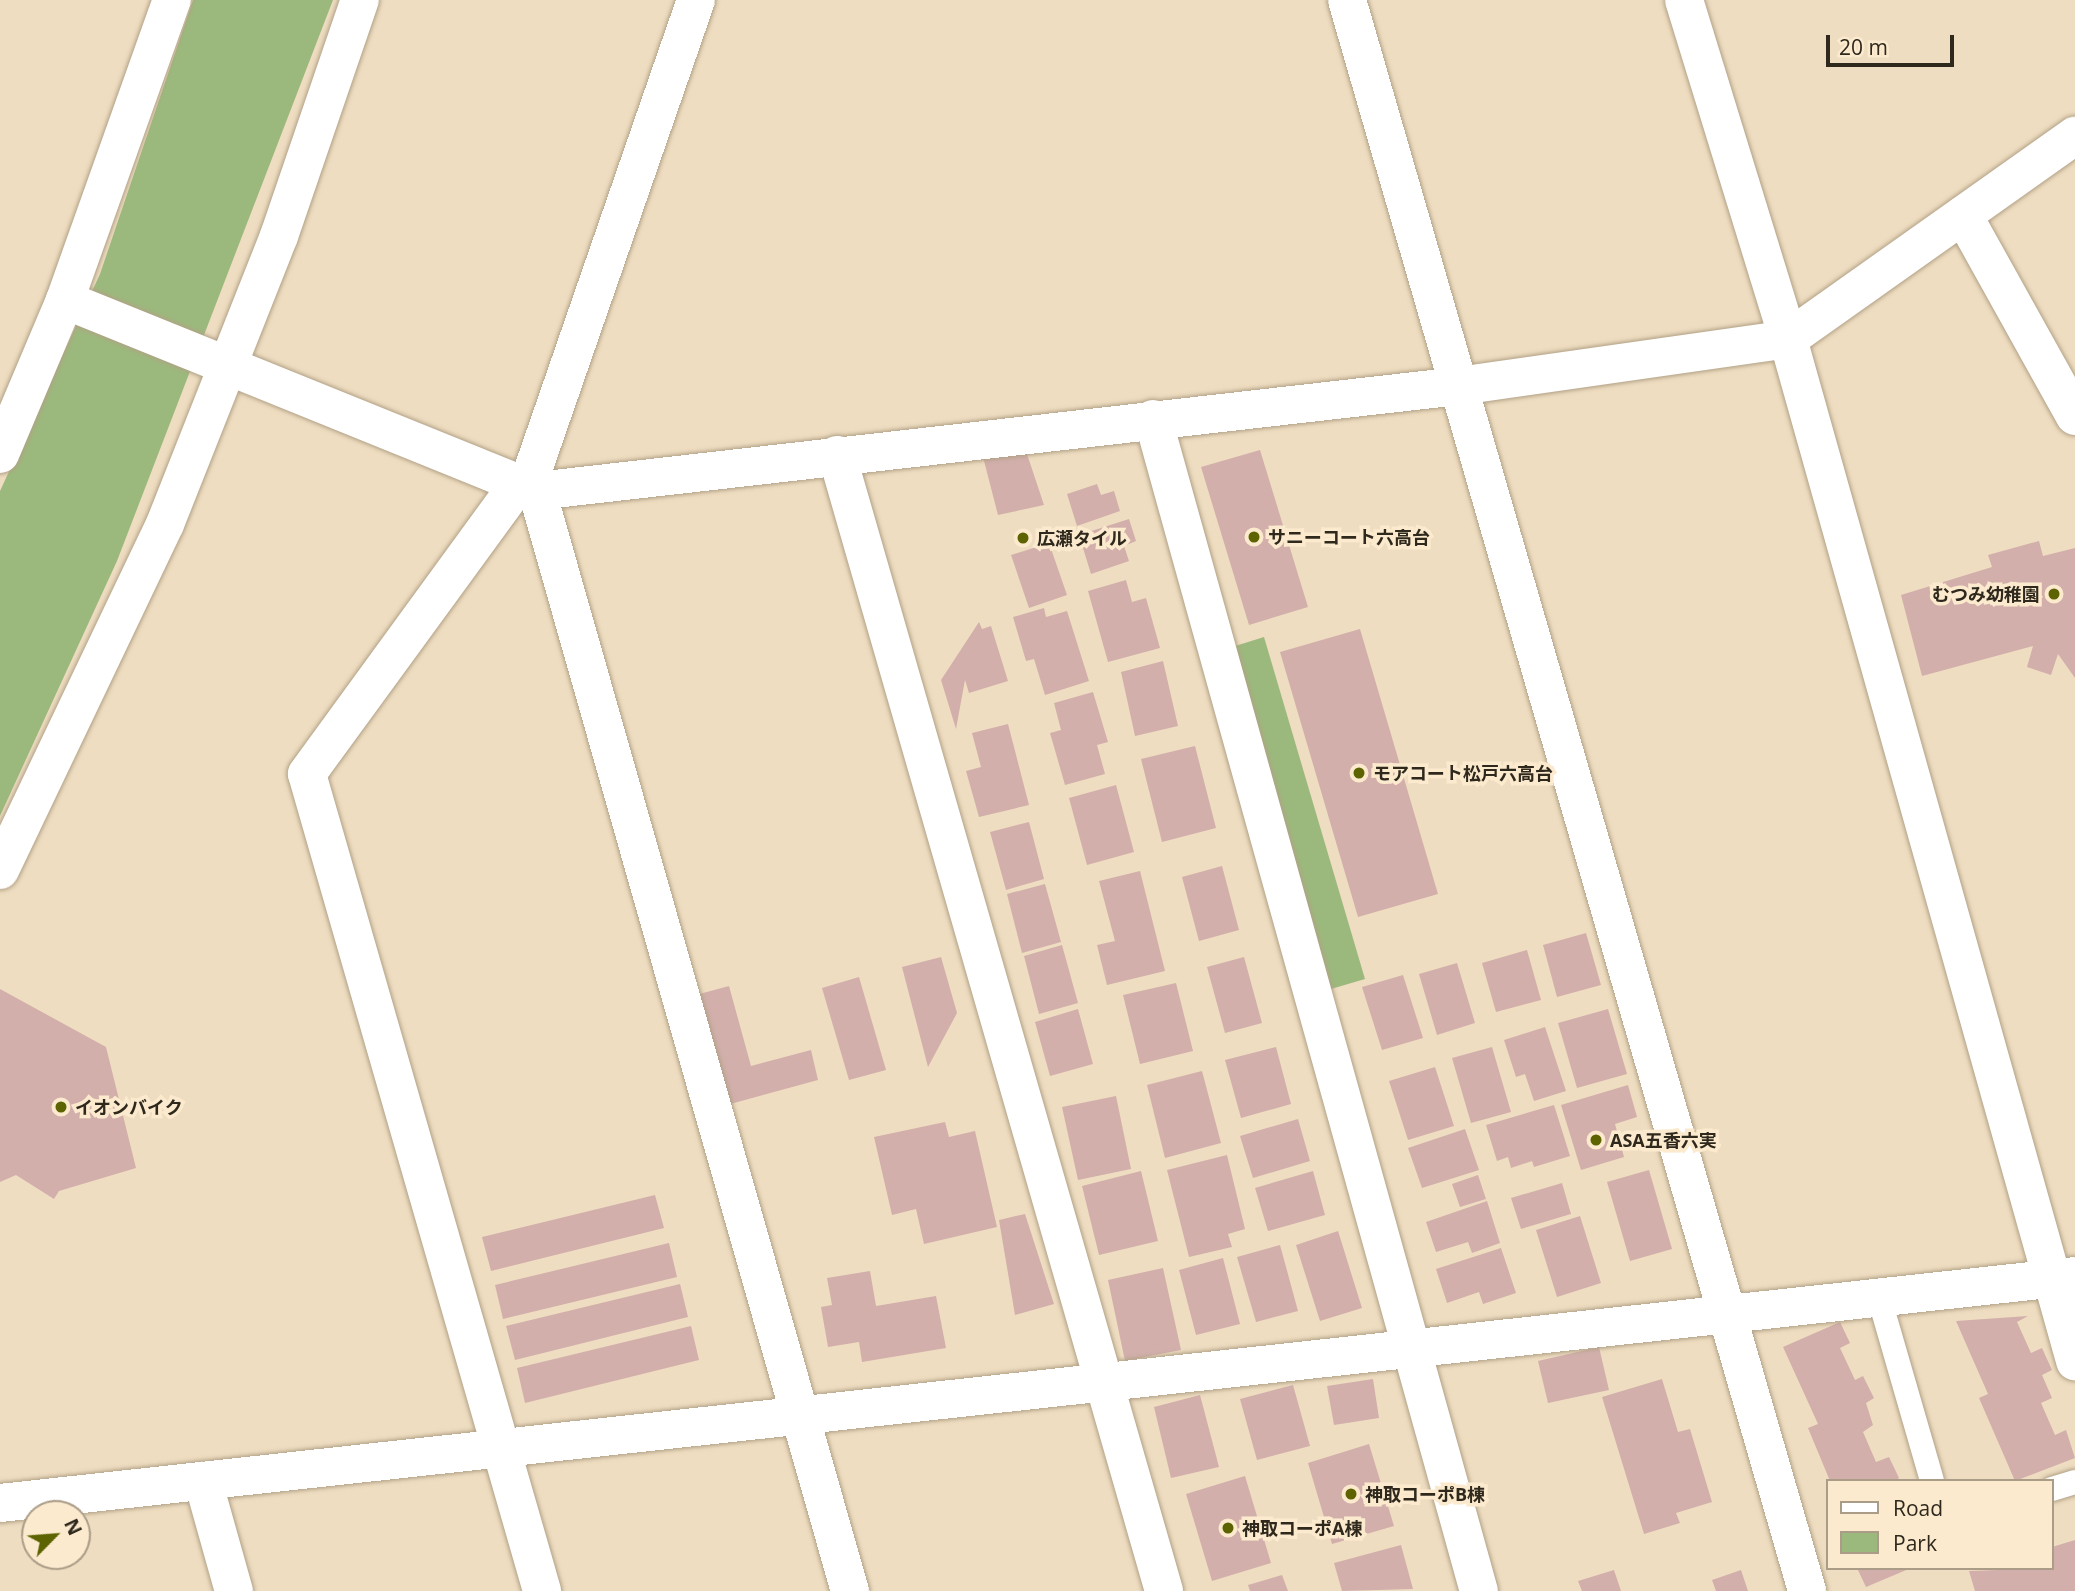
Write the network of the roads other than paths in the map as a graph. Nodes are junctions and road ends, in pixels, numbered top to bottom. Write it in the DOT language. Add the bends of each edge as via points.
graph roads {
  1 [pos="172,0"];
  2 [pos="360,0"];
  3 [pos="696,0"];
  4 [pos="1347,0"];
  5 [pos="1684,0"];
  6 [pos="2075,136"];
  7 [pos="1963,215"];
  8 [pos="65,300"];
  9 [pos="1788,339"];
  10 [pos="230,366"];
  11 [pos="1459,386"];
  12 [pos="2075,416"];
  13 [pos="1153,419"];
  14 [pos="0,453"];
  15 [pos="837,455"];
  16 [pos="527,487"];
  17 [pos="0,870"];
  18 [pos="2063,1277"];
  19 [pos="1879,1297"];
  20 [pos="1726,1314"];
  21 [pos="1411,1348"];
  22 [pos="2075,1360"];
  23 [pos="1106,1382"];
  24 [pos="800,1415"];
  25 [pos="501,1448"];
  26 [pos="1931,1479"];
  27 [pos="203,1481"];
  28 [pos="2075,1482"];
  29 [pos="2054,1488"];
  30 [pos="0,1503"];
  31 [pos="234,1591"];
  32 [pos="542,1591"];
  33 [pos="850,1591"];
  34 [pos="1164,1591"];
  35 [pos="1479,1591"];
  36 [pos="1807,1591"];
  1 -- 8 [label="street"];
  2 -- 10 [label="street"];
  3 -- 16 [label="street"];
  4 -- 11 [label="street"];
  5 -- 9 [label="street"];
  6 -- 7 [label="street"];
  7 -- 9 [label="street"];
  7 -- 12 [label="street"];
  8 -- 10 [label="street"];
  8 -- 14 [label="street"];
  9 -- 11 [label="street"];
  9 -- 18 [label="street"];
  10 -- 16 [label="street"];
  10 -- 17 [label="street" via="102,663"];
  11 -- 13 [label="street"];
  11 -- 20 [label="street"];
  13 -- 15 [label="street"];
  13 -- 21 [label="street"];
  15 -- 16 [label="street"];
  15 -- 23 [label="street"];
  16 -- 24 [label="street"];
  16 -- 25 [label="street" via="307,774"];
  18 -- 19 [label="street"];
  18 -- 22 [label="street"];
  19 -- 20 [label="street"];
  19 -- 26 [label="lane"];
  20 -- 21 [label="street"];
  20 -- 36 [label="street"];
  21 -- 23 [label="street"];
  21 -- 35 [label="street"];
  23 -- 24 [label="street"];
  23 -- 34 [label="street"];
  24 -- 25 [label="street"];
  24 -- 33 [label="street"];
  25 -- 27 [label="street"];
  25 -- 32 [label="street"];
  27 -- 30 [label="street"];
  27 -- 31 [label="street"];
  28 -- 29 [label="lane"];
}
